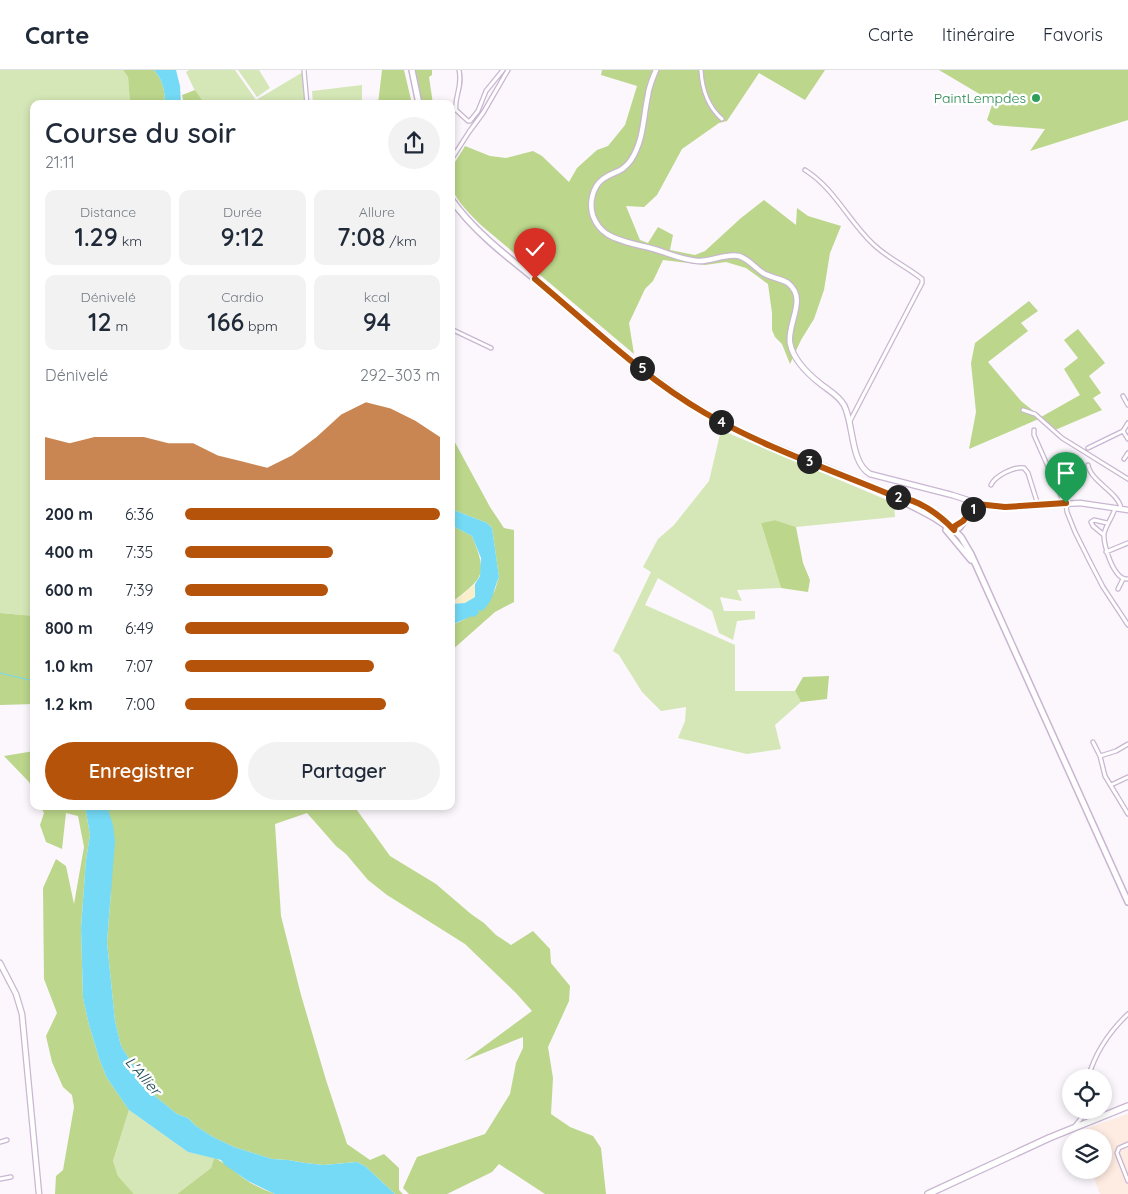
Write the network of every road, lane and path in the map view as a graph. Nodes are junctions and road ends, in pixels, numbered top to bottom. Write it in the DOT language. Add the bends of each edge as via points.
graph roads {
  1 [pos="304,70"];
  2 [pos="412,70"];
  3 [pos="459,70"];
  4 [pos="503,70"];
  5 [pos="508,70"];
  6 [pos="656,70"];
  7 [pos="701,70"];
  8 [pos="307,100"];
  9 [pos="418,100"];
  10 [pos="722,119"];
  11 [pos="455,153"];
  12 [pos="805,170"];
  13 [pos="455,203"];
  14 [pos="455,331"];
  15 [pos="492,348"];
  16 [pos="1123,396"];
  17 [pos="1128,405"];
  18 [pos="1023,410"];
  19 [pos="849,422"];
  20 [pos="1128,423"];
  21 [pos="1034,430"];
  22 [pos="1123,431"];
  23 [pos="1128,439"];
  24 [pos="1088,448"];
  25 [pos="1128,453"];
  26 [pos="1124,459"];
  27 [pos="1088,465"];
  28 [pos="1128,479"];
  29 [pos="991,484"];
  30 [pos="896,497"];
  31 [pos="1065,503"];
  32 [pos="977,504"];
  33 [pos="1038,505"];
  34 [pos="1118,508"];
  35 [pos="1128,510"];
  36 [pos="1108,523"];
  37 [pos="952,531"];
  38 [pos="1104,535"];
  39 [pos="1128,543"];
  40 [pos="1106,552"];
  41 [pos="1128,579"];
  42 [pos="1123,580"];
  43 [pos="1118,589"];
  44 [pos="1128,624"];
  45 [pos="1093,742"];
  46 [pos="1128,744"];
  47 [pos="1100,756"];
  48 [pos="1128,777"];
  49 [pos="1111,785"];
  50 [pos="1128,814"];
  51 [pos="1128,902"];
  52 [pos="0,963"];
  53 [pos="1128,1014"];
  54 [pos="1091,1069"];
  55 [pos="1128,1106"];
  56 [pos="1080,1119"];
  57 [pos="1073,1127"];
  58 [pos="7,1140"];
  59 [pos="0,1142"];
  60 [pos="1128,1144"];
  61 [pos="11,1177"];
  62 [pos="0,1179"];
  63 [pos="1128,1181"];
  64 [pos="39,1194"];
  65 [pos="928,1194"];
  1 -- 8 [label="street"];
  2 -- 9 [label="main road"];
  3 -- 4 [label="street" via="461,83 456,110 470,121"];
  5 -- 11 [label="street"];
  6 -- 19 [label="street" via="648,91 643,131 637,148 625,168 601,180 595,190 591,207 596,222 617,238 691,260 742,257 762,273 789,284 797,299 790,332 792,351 812,377 841,401"];
  7 -- 10 [label="street" via="706,98 714,113"];
  12 -- 19 [label="street" via="818,179 872,244 922,279"];
  13 -- 30 [label="main road" via="467,220 491,242 629,358 692,405 747,435"];
  14 -- 15 [label="street"];
  16 -- 17 [label="street"];
  18 -- 28 [label="street" via="1035,414 1062,438"];
  19 -- 32 [label="street" via="860,463 866,471"];
  20 -- 22 [label="street"];
  21 -- 31 [label="street"];
  22 -- 23 [label="street"];
  22 -- 24 [label="street"];
  25 -- 26 [label="street"];
  27 -- 34 [label="street" via="1091,473 1118,502"];
  29 -- 33 [label="street" via="1016,468 1024,468"];
  30 -- 37 [label="main road"];
  30 -- 37 [label="main road" via="930,510 941,517"];
  31 -- 33 [label="street"];
  31 -- 34 [label="street"];
  31 -- 44 [label="street" via="1082,547"];
  32 -- 33 [label="street" via="1005,507"];
  32 -- 37 [label="main road"];
  34 -- 35 [label="street"];
  34 -- 36 [label="street"];
  36 -- 38 [label="street"];
  36 -- 38 [label="street" via="1091,522"];
  37 -- 51 [label="main road" via="973,562"];
  38 -- 40 [label="street"];
  39 -- 40 [label="street"];
  40 -- 42 [label="street"];
  41 -- 42 [label="street"];
  42 -- 43 [label="street"];
  45 -- 47 [label="street"];
  46 -- 47 [label="street"];
  47 -- 49 [label="street"];
  48 -- 49 [label="street"];
  49 -- 50 [label="street"];
  52 -- 64 [label="street" via="22,1014"];
  53 -- 54 [label="street" via="1104,1041"];
  55 -- 57 [label="main road"];
  56 -- 57 [label="street"];
  57 -- 65 [label="main road"];
  58 -- 59 [label="street"];
  60 -- 63 [label="street" via="1117,1152"];
  61 -- 62 [label="street"];
}
